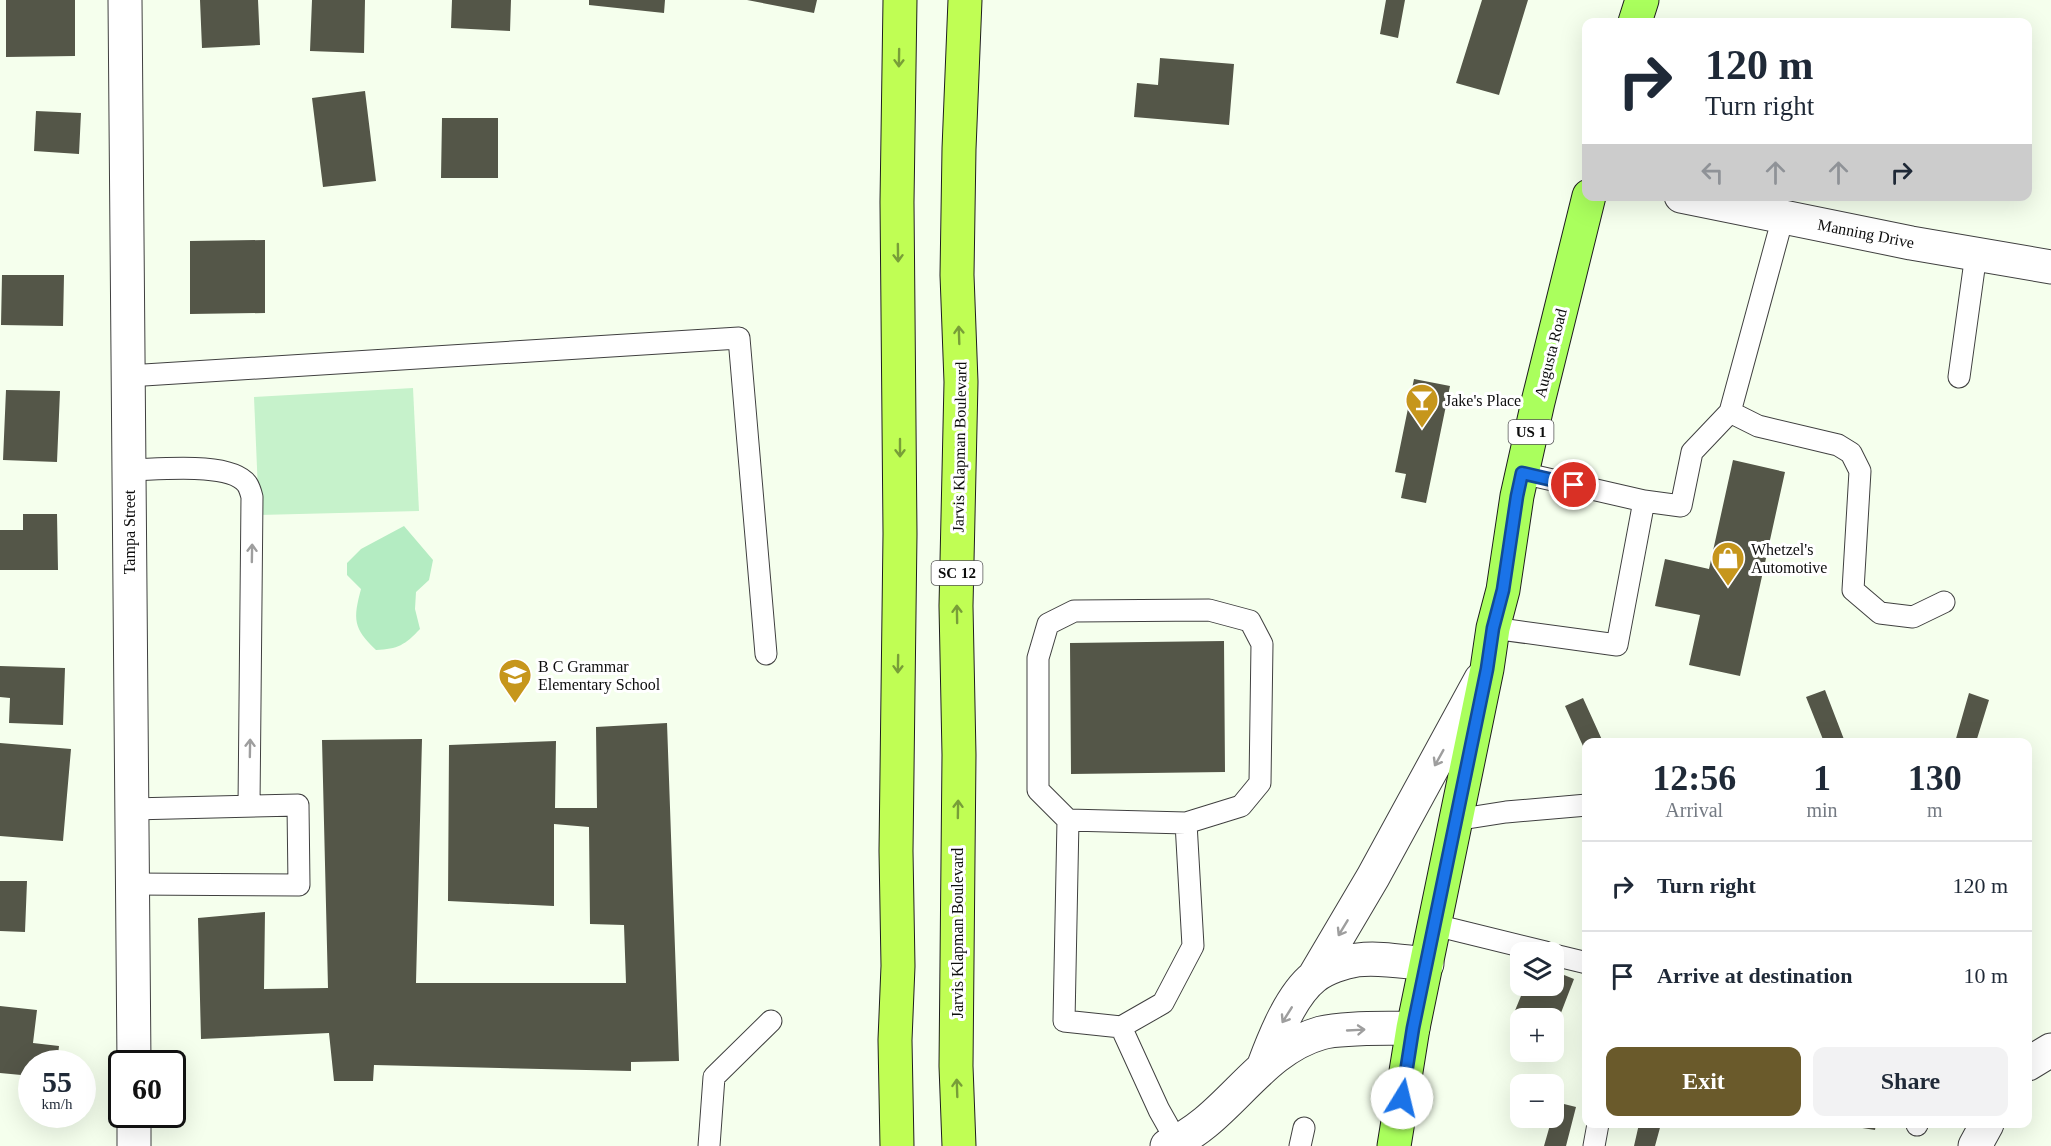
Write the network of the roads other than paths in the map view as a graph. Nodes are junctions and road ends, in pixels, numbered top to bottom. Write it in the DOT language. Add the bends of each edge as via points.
graph roads {
  1 [pos="125,0"];
  2 [pos="900,0"];
  3 [pos="965,0"];
  4 [pos="1642,0"];
  5 [pos="1636,18"];
  6 [pos="1588,201"];
  7 [pos="1705,201"];
  8 [pos="1783,217"];
  9 [pos="1976,254"];
  10 [pos="2051,267"];
  11 [pos="128,376"];
  12 [pos="1959,377"];
  13 [pos="1730,412"];
  14 [pos="129,470"];
  15 [pos="1522,473"];
  16 [pos="1644,501"];
  17 [pos="1944,602"];
  18 [pos="1493,628"];
  19 [pos="766,654"];
  20 [pos="1487,669"];
  21 [pos="1582,805"];
  22 [pos="249,806"];
  23 [pos="132,809"];
  24 [pos="1068,820"];
  25 [pos="1455,820"];
  26 [pos="1186,823"];
  27 [pos="132,884"];
  28 [pos="1435,925"];
  29 [pos="1510,943"];
  30 [pos="1564,957"];
  31 [pos="1582,962"];
  32 [pos="1427,963"];
  33 [pos="1314,977"];
  34 [pos="771,1021"];
  35 [pos="1121,1027"];
  36 [pos="1413,1028"];
  37 [pos="134,1050"];
  38 [pos="2051,1050"];
  39 [pos="2032,1062"];
  40 [pos="1264,1065"];
  41 [pos="134,1128"];
  42 [pos="1597,1128"];
  43 [pos="1985,1128"];
  44 [pos="1174,1145"];
  45 [pos="134,1146"];
  46 [pos="709,1146"];
  47 [pos="897,1146"];
  48 [pos="959,1146"];
  49 [pos="1394,1146"];
  50 [pos="1594,1146"];
  51 [pos="1975,1146"];
  1 -- 11 [label="street, Tampa Street"];
  2 -- 47 [label="highway, one-way"];
  48 -- 3 [label="highway, Jarvis Klapman Boulevard / SC 12, one-way" via="956,606 961,382 957,275"];
  4 -- 5 [label="main road"];
  6 -- 15 [label="main road, Augusta Road / US 1"];
  7 -- 8 [label="street, Manning Drive"];
  8 -- 9 [label="street, Manning Drive"];
  8 -- 13 [label="lane"];
  9 -- 10 [label="street, Manning Drive"];
  9 -- 12 [label="lane"];
  11 -- 14 [label="street, Tampa Street"];
  11 -- 19 [label="lane" via="739,338"];
  13 -- 16 [label="lane" via="1692,452 1681,506"];
  13 -- 17 [label="lane" via="1758,426 1838,445 1851,453 1860,471 1853,590 1880,613 1913,617"];
  22 -- 14 [label="lane, one-way" via="252,497 247,484 233,474 207,469"];
  14 -- 23 [label="street, Tampa Street"];
  15 -- 16 [label="lane"];
  15 -- 18 [label="main road, Augusta Road / US 1"];
  16 -- 18 [label="lane" via="1617,645"];
  18 -- 20 [label="main road, Augusta Road / US 1"];
  20 -- 25 [label="main road, Augusta Road / US 1"];
  20 -- 33 [label="street, one-way"];
  21 -- 25 [label="lane"];
  22 -- 23 [label="lane"];
  22 -- 27 [label="lane" via="298,805 299,885"];
  23 -- 27 [label="street, Tampa Street"];
  24 -- 26 [label="lane"];
  24 -- 26 [label="lane" via="1038,790 1038,658 1048,624 1074,611 1209,610 1250,621 1262,644 1260,783 1241,806"];
  24 -- 35 [label="lane" via="1064,1021"];
  25 -- 28 [label="main road, Augusta Road / US 1"];
  26 -- 35 [label="lane" via="1193,946 1163,1003"];
  27 -- 37 [label="street, Tampa Street"];
  28 -- 29 [label="lane"];
  28 -- 32 [label="main road, Augusta Road / US 1"];
  30 -- 31 [label="lane"];
  32 -- 33 [label="street" via="1357,960"];
  32 -- 36 [label="main road, Augusta Road / US 1"];
  33 -- 40 [label="street, one-way" via="1279,1027"];
  34 -- 46 [label="lane" via="714,1077"];
  35 -- 44 [label="lane"];
  40 -- 36 [label="street, one-way" via="1301,1040 1323,1032"];
  36 -- 49 [label="main road, Augusta Road / US 1"];
  38 -- 39 [label="street"];
  40 -- 44 [label="street" via="1204,1125"];
  41 -- 45 [label="street"];
  42 -- 50 [label="lane"];
  43 -- 51 [label="street"];
}
